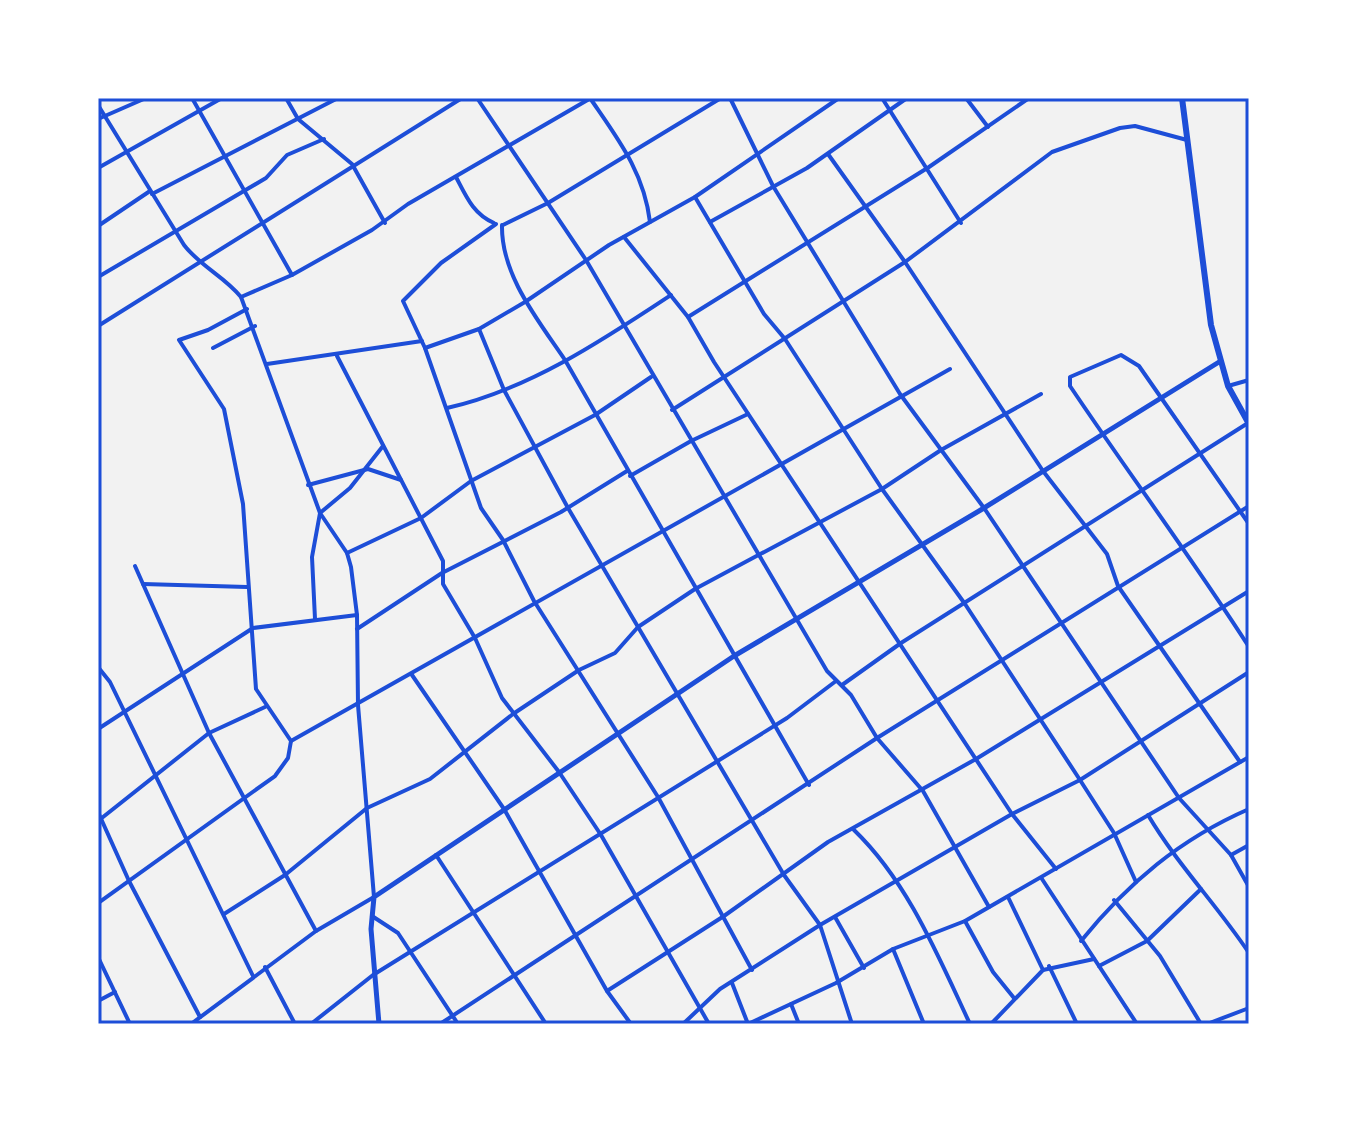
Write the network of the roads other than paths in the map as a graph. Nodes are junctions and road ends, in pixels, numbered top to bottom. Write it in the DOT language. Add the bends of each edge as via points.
graph roads {
  1 [pos="146,98"];
  2 [pos="192,98"];
  3 [pos="222,98"];
  4 [pos="286,98"];
  5 [pos="338,98"];
  6 [pos="462,98"];
  7 [pos="477,98"];
  8 [pos="591,98"];
  9 [pos="721,98"];
  10 [pos="730,98"];
  11 [pos="839,98"];
  12 [pos="882,98"];
  13 [pos="907,98"];
  14 [pos="966,98"];
  15 [pos="1029,98"];
  16 [pos="1182,98"];
  17 [pos="98,105"];
  18 [pos="890,111"];
  19 [pos="200,112"];
  20 [pos="104,116"];
  21 [pos="98,119"];
  22 [pos="298,119"];
  23 [pos="988,127"];
  24 [pos="324,139"];
  25 [pos="1187,140"];
  26 [pos="511,146"];
  27 [pos="126,152"];
  28 [pos="756,152"];
  29 [pos="828,154"];
  30 [pos="630,155"];
  31 [pos="228,158"];
  32 [pos="352,164"];
  33 [pos="929,167"];
  34 [pos="98,168"];
  35 [pos="456,177"];
  36 [pos="773,186"];
  37 [pos="244,190"];
  38 [pos="151,193"];
  39 [pos="695,197"];
  40 [pos="548,203"];
  41 [pos="864,208"];
  42 [pos="650,222"];
  43 [pos="710,222"];
  44 [pos="263,223"];
  45 [pos="385,223"];
  46 [pos="961,223"];
  47 [pos="499,224"];
  48 [pos="98,226"];
  49 [pos="174,231"];
  50 [pos="624,237"];
  51 [pos="809,243"];
  52 [pos="586,260"];
  53 [pos="905,262"];
  54 [pos="201,263"];
  55 [pos="292,275"];
  56 [pos="98,277"];
  57 [pos="746,281"];
  58 [pos="671,295"];
  59 [pos="241,297"];
  60 [pos="525,302"];
  61 [pos="842,303"];
  62 [pos="247,309"];
  63 [pos="688,317"];
  64 [pos="98,326"];
  65 [pos="255,326"];
  66 [pos="623,327"];
  67 [pos="479,329"];
  68 [pos="785,339"];
  69 [pos="423,340"];
  70 [pos="213,348"];
  71 [pos="425,348"];
  72 [pos="337,356"];
  73 [pos="565,360"];
  74 [pos="1219,362"];
  75 [pos="267,364"];
  76 [pos="950,369"];
  77 [pos="651,377"];
  78 [pos="725,379"];
  79 [pos="1249,380"];
  80 [pos="1228,386"];
  81 [pos="504,390"];
  82 [pos="900,394"];
  83 [pos="1041,394"];
  84 [pos="1163,396"];
  85 [pos="447,408"];
  86 [pos="672,410"];
  87 [pos="749,414"];
  88 [pos="595,415"];
  89 [pos="1006,415"];
  90 [pos="1248,423"];
  91 [pos="840,428"];
  92 [pos="1103,435"];
  93 [pos="691,441"];
  94 [pos="535,444"];
  95 [pos="383,446"];
  96 [pos="941,450"];
  97 [pos="1200,452"];
  98 [pos="781,465"];
  99 [pos="368,469"];
  100 [pos="1043,471"];
  101 [pos="629,474"];
  102 [pos="402,481"];
  103 [pos="471,481"];
  104 [pos="308,485"];
  105 [pos="1143,487"];
  106 [pos="882,489"];
  107 [pos="724,498"];
  108 [pos="1249,506"];
  109 [pos="568,508"];
  110 [pos="984,508"];
  111 [pos="1239,511"];
  112 [pos="320,513"];
  113 [pos="421,518"];
  114 [pos="821,521"];
  115 [pos="1249,524"];
  116 [pos="1084,525"];
  117 [pos="663,533"];
  118 [pos="503,540"];
  119 [pos="923,545"];
  120 [pos="1179,548"];
  121 [pos="347,553"];
  122 [pos="758,553"];
  123 [pos="135,566"];
  124 [pos="604,566"];
  125 [pos="1024,567"];
  126 [pos="442,573"];
  127 [pos="860,583"];
  128 [pos="143,584"];
  129 [pos="1118,586"];
  130 [pos="247,587"];
  131 [pos="695,589"];
  132 [pos="1249,591"];
  133 [pos="534,601"];
  134 [pos="965,604"];
  135 [pos="1223,607"];
  136 [pos="357,615"];
  137 [pos="315,619"];
  138 [pos="797,621"];
  139 [pos="1060,624"];
  140 [pos="638,627"];
  141 [pos="253,628"];
  142 [pos="357,629"];
  143 [pos="475,638"];
  144 [pos="901,643"];
  145 [pos="1160,644"];
  146 [pos="1249,647"];
  147 [pos="734,656"];
  148 [pos="1001,658"];
  149 [pos="98,667"];
  150 [pos="579,670"];
  151 [pos="1249,672"];
  152 [pos="185,675"];
  153 [pos="412,675"];
  154 [pos="836,681"];
  155 [pos="1101,681"];
  156 [pos="842,685"];
  157 [pos="675,694"];
  158 [pos="939,699"];
  159 [pos="1199,703"];
  160 [pos="358,705"];
  161 [pos="265,707"];
  162 [pos="123,713"];
  163 [pos="513,714"];
  164 [pos="1040,718"];
  165 [pos="773,727"];
  166 [pos="98,729"];
  167 [pos="209,733"];
  168 [pos="617,733"];
  169 [pos="877,738"];
  170 [pos="1140,740"];
  171 [pos="291,741"];
  172 [pos="467,753"];
  173 [pos="1249,757"];
  174 [pos="976,759"];
  175 [pos="718,760"];
  176 [pos="1240,762"];
  177 [pos="559,772"];
  178 [pos="155,775"];
  179 [pos="1080,780"];
  180 [pos="809,785"];
  181 [pos="923,791"];
  182 [pos="246,796"];
  183 [pos="658,797"];
  184 [pos="1179,798"];
  185 [pos="367,808"];
  186 [pos="504,809"];
  187 [pos="1249,809"];
  188 [pos="98,812"];
  189 [pos="1012,814"];
  190 [pos="1148,815"];
  191 [pos="99,820"];
  192 [pos="751,820"];
  193 [pos="1208,827"];
  194 [pos="854,830"];
  195 [pos="1114,833"];
  196 [pos="601,835"];
  197 [pos="188,838"];
  198 [pos="1249,845"];
  199 [pos="956,849"];
  200 [pos="436,855"];
  201 [pos="1171,855"];
  202 [pos="1231,855"];
  203 [pos="690,860"];
  204 [pos="1056,869"];
  205 [pos="539,872"];
  206 [pos="285,875"];
  207 [pos="784,875"];
  208 [pos="1042,879"];
  209 [pos="129,881"];
  210 [pos="894,881"];
  211 [pos="1136,882"];
  212 [pos="1249,887"];
  213 [pos="1201,889"];
  214 [pos="638,894"];
  215 [pos="374,897"];
  216 [pos="1008,897"];
  217 [pos="1114,900"];
  218 [pos="98,903"];
  219 [pos="989,907"];
  220 [pos="474,913"];
  221 [pos="224,914"];
  222 [pos="372,916"];
  223 [pos="724,916"];
  224 [pos="835,917"];
  225 [pos="965,921"];
  226 [pos="820,925"];
  227 [pos="316,931"];
  228 [pos="928,934"];
  229 [pos="576,936"];
  230 [pos="1081,941"];
  231 [pos="1147,941"];
  232 [pos="893,949"];
  233 [pos="411,951"];
  234 [pos="670,951"];
  235 [pos="1249,953"];
  236 [pos="98,957"];
  237 [pos="1094,959"];
  238 [pos="1049,966"];
  239 [pos="1099,966"];
  240 [pos="265,967"];
  241 [pos="864,968"];
  242 [pos="752,970"];
  243 [pos="1043,970"];
  244 [pos="373,975"];
  245 [pos="253,976"];
  246 [pos="515,977"];
  247 [pos="732,983"];
  248 [pos="836,983"];
  249 [pos="607,991"];
  250 [pos="115,992"];
  251 [pos="1014,998"];
  252 [pos="98,1001"];
  253 [pos="791,1004"];
  254 [pos="702,1008"];
  255 [pos="1249,1008"];
  256 [pos="453,1017"];
  257 [pos="198,1020"];
  258 [pos="130,1024"];
  259 [pos="191,1024"];
  260 [pos="295,1024"];
  261 [pos="311,1024"];
  262 [pos="379,1024"];
  263 [pos="440,1024"];
  264 [pos="458,1024"];
  265 [pos="546,1024"];
  266 [pos="631,1024"];
  267 [pos="683,1024"];
  268 [pos="709,1024"];
  269 [pos="748,1024"];
  270 [pos="799,1024"];
  271 [pos="852,1024"];
  272 [pos="924,1024"];
  273 [pos="970,1024"];
  274 [pos="991,1024"];
  275 [pos="1077,1024"];
  276 [pos="1137,1024"];
  277 [pos="1204,1024"];
  1 -- 20 [label="street"];
  2 -- 19 [label="street"];
  3 -- 19 [label="street"];
  4 -- 22 [label="street"];
  5 -- 22 [label="street"];
  6 -- 32 [label="street"];
  7 -- 26 [label="street"];
  8 -- 26 [label="street"];
  8 -- 30 [label="street"];
  9 -- 30 [label="street"];
  10 -- 28 [label="street"];
  11 -- 28 [label="street"];
  12 -- 18 [label="street"];
  13 -- 18 [label="street"];
  14 -- 23 [label="street"];
  15 -- 23 [label="street"];
  16 -- 25 [label="main road"];
  17 -- 20 [label="street"];
  18 -- 29 [label="street"];
  18 -- 33 [label="street"];
  19 -- 27 [label="street"];
  19 -- 31 [label="street"];
  20 -- 21 [label="street"];
  20 -- 27 [label="street"];
  22 -- 24 [label="street"];
  22 -- 31 [label="street"];
  23 -- 33 [label="street"];
  24 -- 32 [label="street"];
  24 -- 37 [label="street" via="287,155 266,178"];
  25 -- 46 [label="street" via="1135,126 1060,147"];
  25 -- 74 [label="main road"];
  26 -- 35 [label="street"];
  26 -- 40 [label="street"];
  27 -- 34 [label="street"];
  27 -- 38 [label="street"];
  28 -- 36 [label="street"];
  28 -- 39 [label="street"];
  29 -- 36 [label="street"];
  29 -- 41 [label="street"];
  30 -- 40 [label="street"];
  30 -- 42 [label="street" via="643,182"];
  31 -- 37 [label="street"];
  31 -- 38 [label="street"];
  32 -- 44 [label="street"];
  32 -- 45 [label="street"];
  33 -- 41 [label="street"];
  33 -- 46 [label="street"];
  35 -- 45 [label="street"];
  35 -- 47 [label="street" via="470,204 483,218"];
  36 -- 43 [label="street"];
  36 -- 51 [label="street"];
  37 -- 44 [label="street"];
  37 -- 49 [label="street"];
  38 -- 48 [label="street"];
  38 -- 49 [label="street"];
  39 -- 42 [label="street"];
  39 -- 43 [label="street"];
  40 -- 47 [label="street"];
  40 -- 52 [label="street"];
  41 -- 51 [label="street"];
  41 -- 53 [label="street"];
  42 -- 50 [label="street"];
  43 -- 57 [label="street"];
  44 -- 54 [label="street"];
  44 -- 55 [label="street"];
  45 -- 55 [label="street"];
  46 -- 53 [label="street"];
  47 -- 60 [label="street"];
  47 -- 69 [label="street" via="441,263 403,301"];
  49 -- 54 [label="street"];
  49 -- 56 [label="street"];
  50 -- 52 [label="street"];
  50 -- 58 [label="street"];
  51 -- 57 [label="street"];
  51 -- 61 [label="street"];
  52 -- 60 [label="street"];
  52 -- 66 [label="street"];
  53 -- 61 [label="street"];
  53 -- 89 [label="street"];
  54 -- 59 [label="street"];
  54 -- 64 [label="street"];
  55 -- 59 [label="street"];
  57 -- 63 [label="street"];
  57 -- 68 [label="street"];
  58 -- 63 [label="street"];
  58 -- 66 [label="street"];
  59 -- 62 [label="street"];
  60 -- 67 [label="street"];
  60 -- 73 [label="street"];
  61 -- 68 [label="street"];
  61 -- 82 [label="street"];
  62 -- 65 [label="street"];
  62 -- 130 [label="street" via="179,340 224,409 243,504"];
  63 -- 78 [label="street"];
  65 -- 70 [label="street"];
  65 -- 75 [label="street"];
  66 -- 73 [label="street"];
  66 -- 77 [label="street"];
  67 -- 71 [label="street"];
  67 -- 81 [label="street"];
  68 -- 78 [label="street"];
  68 -- 91 [label="street"];
  69 -- 71 [label="street"];
  69 -- 72 [label="street"];
  71 -- 85 [label="street"];
  72 -- 75 [label="street"];
  72 -- 95 [label="street"];
  73 -- 81 [label="street"];
  73 -- 88 [label="street"];
  74 -- 80 [label="main road"];
  74 -- 84 [label="street"];
  75 -- 104 [label="street"];
  76 -- 82 [label="street"];
  77 -- 86 [label="street"];
  77 -- 88 [label="street"];
  78 -- 86 [label="street"];
  78 -- 87 [label="street"];
  79 -- 80 [label="street"];
  80 -- 90 [label="main road"];
  81 -- 85 [label="street"];
  81 -- 94 [label="street"];
  82 -- 91 [label="street"];
  82 -- 96 [label="street"];
  83 -- 89 [label="street"];
  84 -- 92 [label="street"];
  84 -- 92 [label="street" via="1125,356 1074,373 1070,386"];
  84 -- 97 [label="street"];
  85 -- 103 [label="street"];
  86 -- 93 [label="street"];
  87 -- 93 [label="street"];
  87 -- 98 [label="street"];
  88 -- 94 [label="street"];
  88 -- 101 [label="street"];
  89 -- 96 [label="street"];
  89 -- 100 [label="street"];
  90 -- 97 [label="street"];
  91 -- 98 [label="street"];
  91 -- 106 [label="street"];
  92 -- 100 [label="street"];
  92 -- 105 [label="street"];
  93 -- 101 [label="street"];
  93 -- 107 [label="street"];
  94 -- 103 [label="street"];
  94 -- 109 [label="street"];
  95 -- 99 [label="street"];
  95 -- 102 [label="street"];
  96 -- 106 [label="street"];
  96 -- 110 [label="street"];
  97 -- 105 [label="street"];
  97 -- 111 [label="street"];
  98 -- 107 [label="street"];
  98 -- 114 [label="street"];
  99 -- 102 [label="street"];
  99 -- 104 [label="street"];
  99 -- 112 [label="street"];
  100 -- 110 [label="street"];
  100 -- 116 [label="street"];
  101 -- 109 [label="street"];
  101 -- 117 [label="street"];
  102 -- 113 [label="street"];
  103 -- 113 [label="street"];
  103 -- 118 [label="street" via="481,508"];
  104 -- 112 [label="street"];
  105 -- 116 [label="street"];
  105 -- 120 [label="street"];
  106 -- 114 [label="street"];
  106 -- 119 [label="street"];
  107 -- 117 [label="street"];
  107 -- 122 [label="street"];
  108 -- 111 [label="street"];
  109 -- 118 [label="street"];
  109 -- 124 [label="street"];
  110 -- 119 [label="street"];
  110 -- 125 [label="street"];
  111 -- 115 [label="street"];
  111 -- 120 [label="street"];
  112 -- 121 [label="street"];
  112 -- 137 [label="street" via="312,557"];
  113 -- 121 [label="street"];
  113 -- 126 [label="street" via="443,561"];
  114 -- 122 [label="street"];
  114 -- 127 [label="street"];
  116 -- 125 [label="street"];
  116 -- 129 [label="street" via="1107,554"];
  117 -- 124 [label="street"];
  117 -- 131 [label="street"];
  118 -- 126 [label="street"];
  118 -- 133 [label="street"];
  119 -- 127 [label="street"];
  119 -- 134 [label="street"];
  120 -- 129 [label="street"];
  120 -- 135 [label="street"];
  121 -- 136 [label="street"];
  122 -- 131 [label="street"];
  122 -- 138 [label="street"];
  123 -- 128 [label="street"];
  124 -- 133 [label="street"];
  124 -- 140 [label="street"];
  125 -- 134 [label="street"];
  125 -- 139 [label="street"];
  126 -- 142 [label="street"];
  126 -- 143 [label="street" via="443,584"];
  127 -- 138 [label="street"];
  127 -- 144 [label="street"];
  128 -- 130 [label="street"];
  128 -- 152 [label="street"];
  129 -- 139 [label="street"];
  129 -- 145 [label="street"];
  130 -- 141 [label="street"];
  131 -- 140 [label="street"];
  131 -- 147 [label="street"];
  132 -- 135 [label="street"];
  133 -- 143 [label="street"];
  133 -- 150 [label="street"];
  134 -- 144 [label="street"];
  134 -- 148 [label="street"];
  135 -- 145 [label="street"];
  135 -- 146 [label="street"];
  136 -- 137 [label="street"];
  136 -- 142 [label="street"];
  137 -- 141 [label="street"];
  138 -- 147 [label="street"];
  138 -- 154 [label="street"];
  139 -- 148 [label="street"];
  139 -- 155 [label="street"];
  140 -- 150 [label="street" via="615,653"];
  140 -- 157 [label="street"];
  141 -- 152 [label="street"];
  141 -- 161 [label="street" via="252,668"];
  142 -- 160 [label="street"];
  143 -- 153 [label="street"];
  143 -- 163 [label="street"];
  144 -- 156 [label="street"];
  144 -- 158 [label="street"];
  145 -- 155 [label="street"];
  145 -- 159 [label="street"];
  147 -- 157 [label="street"];
  147 -- 165 [label="street"];
  148 -- 158 [label="street"];
  148 -- 164 [label="street"];
  149 -- 162 [label="street"];
  150 -- 163 [label="street"];
  150 -- 168 [label="street"];
  151 -- 159 [label="street"];
  152 -- 162 [label="street"];
  152 -- 167 [label="street"];
  153 -- 160 [label="street"];
  153 -- 172 [label="street"];
  154 -- 156 [label="street"];
  154 -- 165 [label="street"];
  155 -- 164 [label="street"];
  155 -- 170 [label="street"];
  156 -- 169 [label="street"];
  157 -- 168 [label="street"];
  157 -- 175 [label="street"];
  158 -- 169 [label="street"];
  158 -- 174 [label="street"];
  159 -- 170 [label="street"];
  159 -- 176 [label="street"];
  160 -- 171 [label="street"];
  160 -- 185 [label="street"];
  161 -- 167 [label="street"];
  161 -- 171 [label="street"];
  162 -- 166 [label="street"];
  162 -- 178 [label="street"];
  163 -- 172 [label="street"];
  163 -- 177 [label="street"];
  164 -- 174 [label="street"];
  164 -- 179 [label="street"];
  165 -- 175 [label="street"];
  165 -- 180 [label="street"];
  167 -- 178 [label="street"];
  167 -- 182 [label="street"];
  168 -- 177 [label="street"];
  168 -- 183 [label="street"];
  169 -- 180 [label="street"];
  169 -- 181 [label="street"];
  170 -- 179 [label="street"];
  170 -- 184 [label="street"];
  171 -- 182 [label="street" via="284,767"];
  172 -- 185 [label="street" via="418,786"];
  172 -- 186 [label="street"];
  173 -- 176 [label="street"];
  174 -- 181 [label="street"];
  174 -- 189 [label="street"];
  175 -- 183 [label="street"];
  175 -- 192 [label="street"];
  176 -- 184 [label="street"];
  177 -- 186 [label="street"];
  177 -- 196 [label="street"];
  178 -- 191 [label="street"];
  178 -- 197 [label="street"];
  179 -- 189 [label="street"];
  179 -- 195 [label="street"];
  180 -- 192 [label="street"];
  181 -- 194 [label="street"];
  181 -- 199 [label="street"];
  182 -- 197 [label="street"];
  182 -- 206 [label="street"];
  183 -- 196 [label="street"];
  183 -- 203 [label="street"];
  184 -- 190 [label="street"];
  184 -- 193 [label="street"];
  185 -- 206 [label="street"];
  185 -- 215 [label="street"];
  186 -- 200 [label="street"];
  186 -- 205 [label="street"];
  187 -- 193 [label="street"];
  188 -- 191 [label="street"];
  189 -- 199 [label="street"];
  189 -- 204 [label="street"];
  190 -- 195 [label="street"];
  190 -- 201 [label="street"];
  191 -- 209 [label="street"];
  192 -- 203 [label="street"];
  192 -- 207 [label="street"];
  193 -- 201 [label="street"];
  193 -- 202 [label="street"];
  194 -- 207 [label="street"];
  194 -- 210 [label="street" via="885,861"];
  195 -- 204 [label="street"];
  195 -- 211 [label="street"];
  196 -- 205 [label="street"];
  196 -- 214 [label="street"];
  197 -- 209 [label="street"];
  197 -- 221 [label="street"];
  198 -- 202 [label="street"];
  199 -- 210 [label="street"];
  199 -- 219 [label="street"];
  200 -- 215 [label="street"];
  200 -- 220 [label="street"];
  201 -- 211 [label="street"];
  201 -- 213 [label="street"];
  202 -- 212 [label="street"];
  203 -- 214 [label="street"];
  203 -- 223 [label="street"];
  204 -- 208 [label="street"];
  205 -- 220 [label="street"];
  205 -- 229 [label="street"];
  206 -- 221 [label="street"];
  206 -- 227 [label="street"];
  207 -- 223 [label="street"];
  207 -- 226 [label="street"];
  208 -- 216 [label="street"];
  208 -- 230 [label="street"];
  209 -- 218 [label="street"];
  209 -- 257 [label="street"];
  210 -- 224 [label="street"];
  210 -- 228 [label="street"];
  211 -- 217 [label="street"];
  213 -- 231 [label="street"];
  213 -- 235 [label="street"];
  214 -- 229 [label="street"];
  214 -- 234 [label="street"];
  215 -- 222 [label="street"];
  215 -- 227 [label="street"];
  216 -- 219 [label="street"];
  216 -- 243 [label="street"];
  217 -- 230 [label="street"];
  217 -- 231 [label="street"];
  219 -- 225 [label="street"];
  220 -- 233 [label="street"];
  220 -- 246 [label="street"];
  221 -- 245 [label="street"];
  222 -- 233 [label="street" via="398,933"];
  222 -- 244 [label="street"];
  223 -- 234 [label="street"];
  223 -- 242 [label="street"];
  224 -- 226 [label="street"];
  224 -- 241 [label="street"];
  225 -- 228 [label="street"];
  225 -- 251 [label="street"];
  226 -- 242 [label="street"];
  226 -- 248 [label="street"];
  227 -- 240 [label="street"];
  228 -- 232 [label="street"];
  228 -- 273 [label="street"];
  229 -- 246 [label="street"];
  229 -- 249 [label="street"];
  230 -- 237 [label="street"];
  231 -- 239 [label="street"];
  231 -- 277 [label="street"];
  232 -- 241 [label="street"];
  232 -- 272 [label="street"];
  233 -- 244 [label="street"];
  233 -- 256 [label="street"];
  234 -- 249 [label="street"];
  234 -- 254 [label="street"];
  236 -- 250 [label="street"];
  237 -- 238 [label="street"];
  237 -- 239 [label="street"];
  238 -- 243 [label="street"];
  238 -- 275 [label="street"];
  239 -- 276 [label="street"];
  240 -- 245 [label="street"];
  240 -- 260 [label="street"];
  241 -- 248 [label="street"];
  242 -- 247 [label="street"];
  243 -- 251 [label="street"];
  244 -- 261 [label="street"];
  244 -- 262 [label="street"];
  245 -- 257 [label="street"];
  246 -- 256 [label="street"];
  246 -- 265 [label="street"];
  247 -- 254 [label="street"];
  247 -- 269 [label="street"];
  248 -- 253 [label="street"];
  248 -- 271 [label="street"];
  249 -- 266 [label="street"];
  250 -- 252 [label="street"];
  250 -- 258 [label="street"];
  251 -- 274 [label="street"];
  253 -- 269 [label="street"];
  253 -- 270 [label="street"];
  254 -- 267 [label="street"];
  254 -- 268 [label="street"];
  255 -- 277 [label="street"];
  256 -- 263 [label="street"];
  256 -- 264 [label="street"];
  257 -- 259 [label="street"];
}
